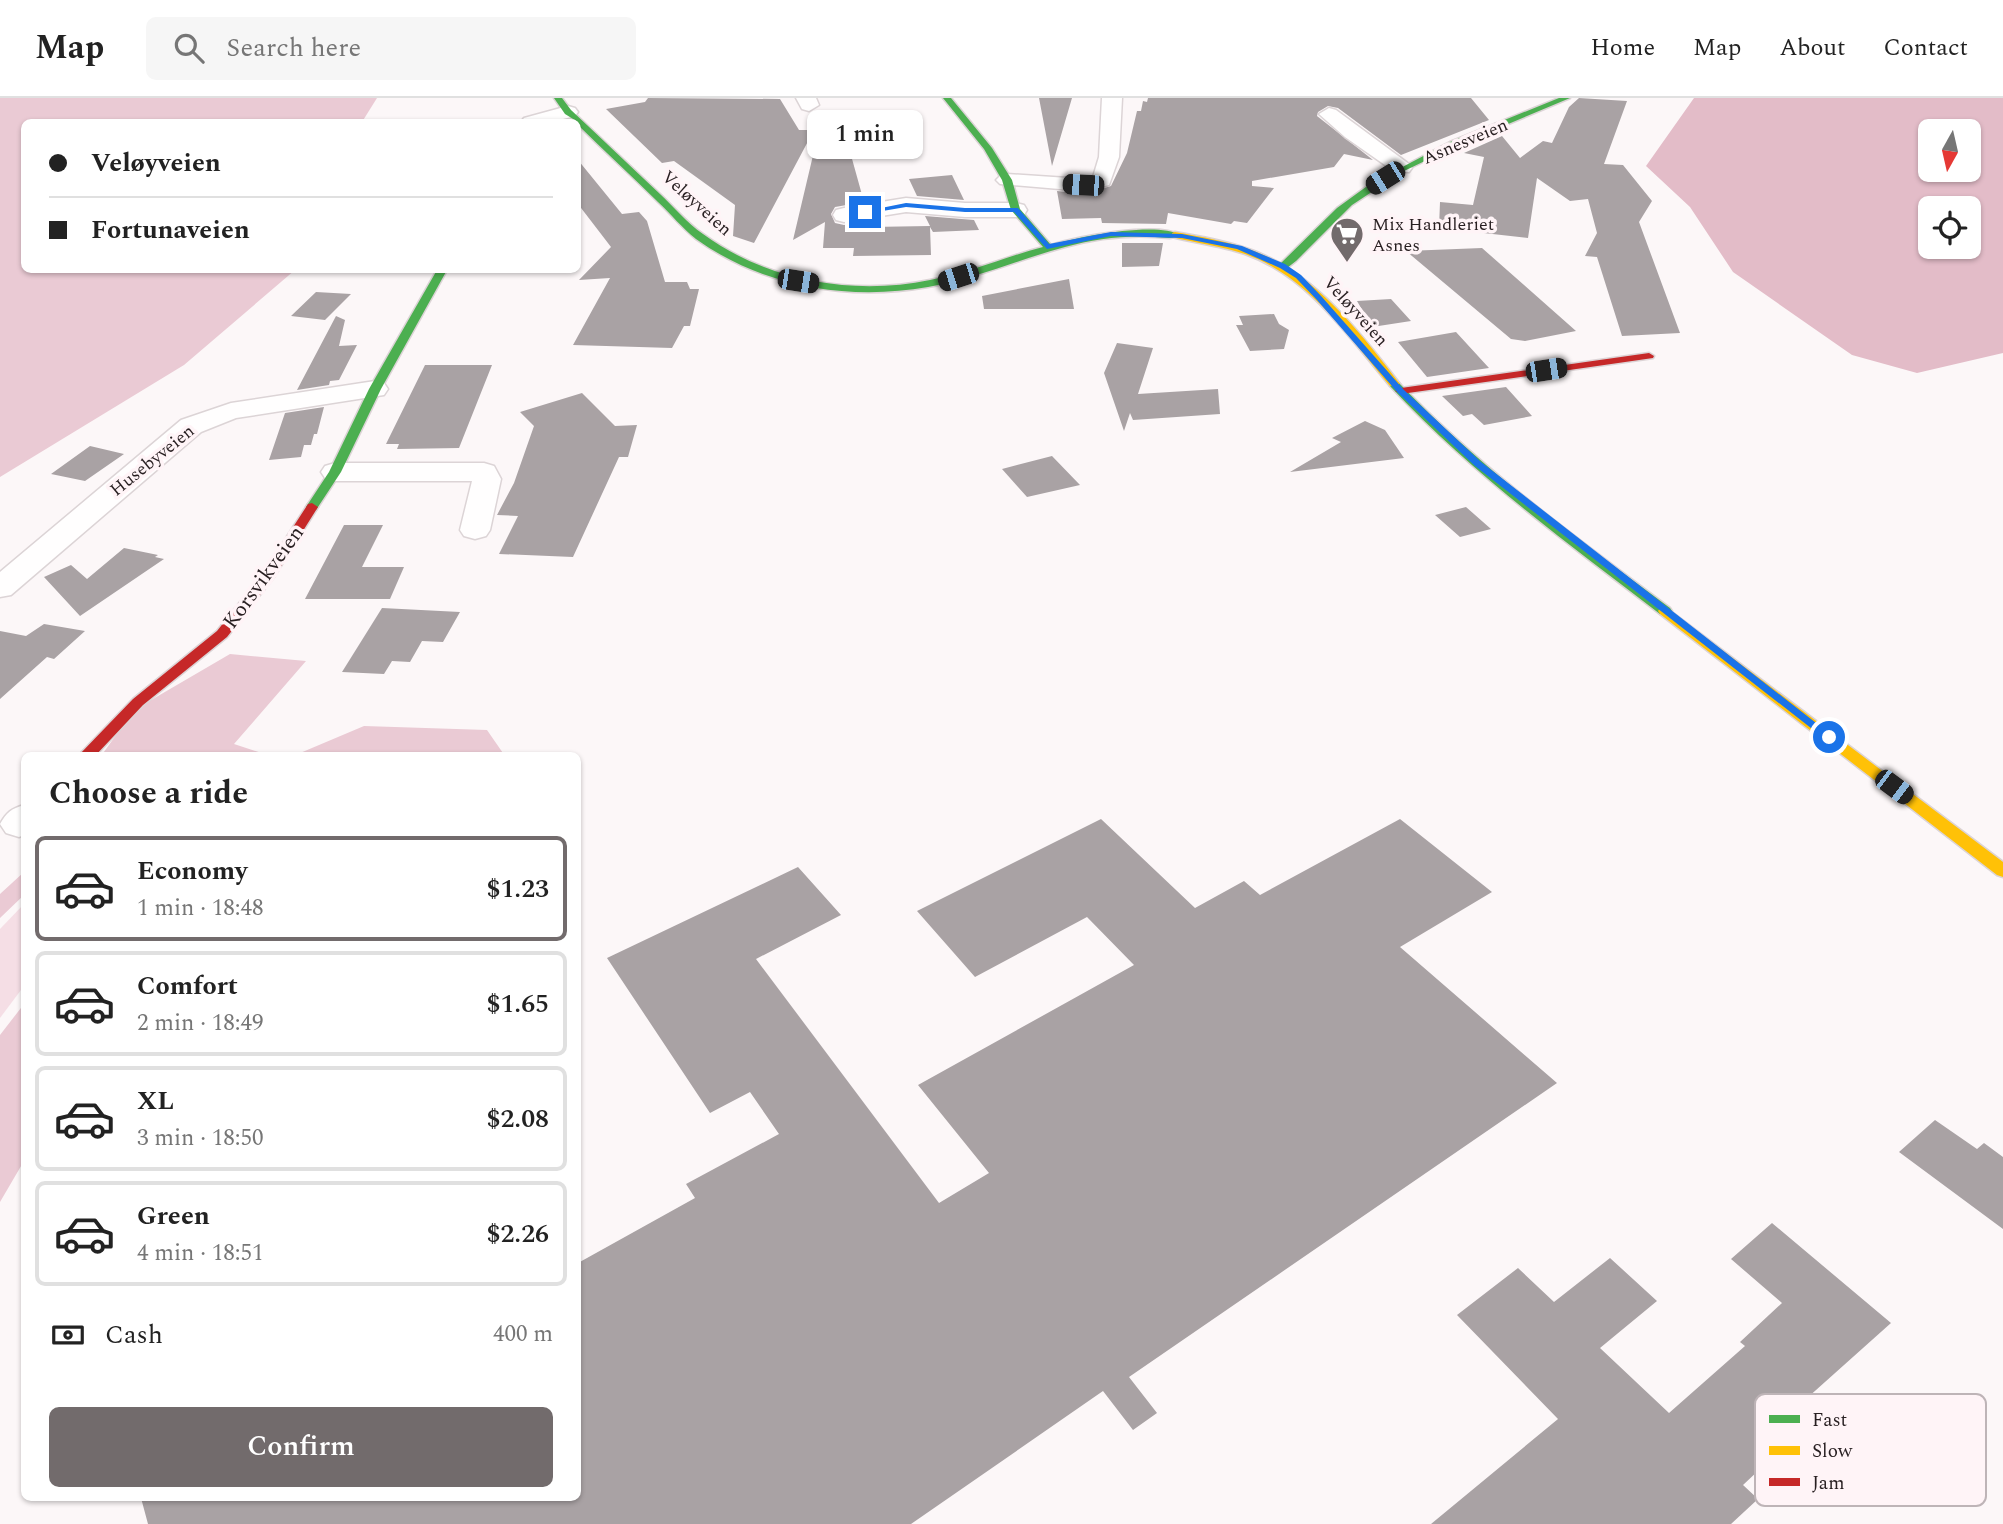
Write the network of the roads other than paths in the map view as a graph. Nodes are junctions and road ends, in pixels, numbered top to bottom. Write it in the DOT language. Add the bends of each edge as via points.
graph roads {
  1 [pos="947,98"];
  2 [pos="1112,98"];
  3 [pos="1566,98"];
  4 [pos="563,105"];
  5 [pos="1329,114"];
  6 [pos="537,119"];
  7 [pos="578,119"];
  8 [pos="581,122"];
  9 [pos="1402,168"];
  10 [pos="1007,180"];
  11 [pos="1016,210"];
  12 [pos="844,215"];
  13 [pos="1047,246"];
  14 [pos="1283,266"];
  15 [pos="440,273"];
  16 [pos="1648,356"];
  17 [pos="375,389"];
  18 [pos="1401,391"];
  19 [pos="335,472"];
  20 [pos="475,530"];
  21 [pos="0,588"];
  22 [pos="90,752"];
  23 [pos="2003,871"];
  1 -- 10 [label="street" via="988,148"];
  2 -- 10 [label="street" via="1102,181 1083,185"];
  3 -- 9 [label="street, Asnesveien"];
  4 -- 6 [label="street"];
  4 -- 7 [label="street, Veløyveien"];
  5 -- 9 [label="street, Asnesveien"];
  8 -- 13 [label="street, Veløyveien" via="699,236 769,274 825,286 913,287 943,282"];
  9 -- 14 [label="street, Asnesveien" via="1348,204"];
  10 -- 11 [label="street"];
  11 -- 12 [label="street" via="906,205"];
  11 -- 13 [label="street"];
  13 -- 14 [label="street, Veløyveien" via="1111,234 1182,236 1239,248"];
  14 -- 18 [label="street, Veløyveien" via="1320,299"];
  15 -- 17 [label="street, Korsvikveien"];
  16 -- 18 [label="street"];
  17 -- 19 [label="street, Korsvikveien"];
  17 -- 21 [label="street, Husebyveien" via="231,411 191,426"];
  18 -- 23 [label="street, Veløyveien" via="1478,464"];
  19 -- 20 [label="street" via="484,472 487,479"];
  19 -- 22 [label="street, Korsvikveien" via="269,574 222,634 138,702"];
}
